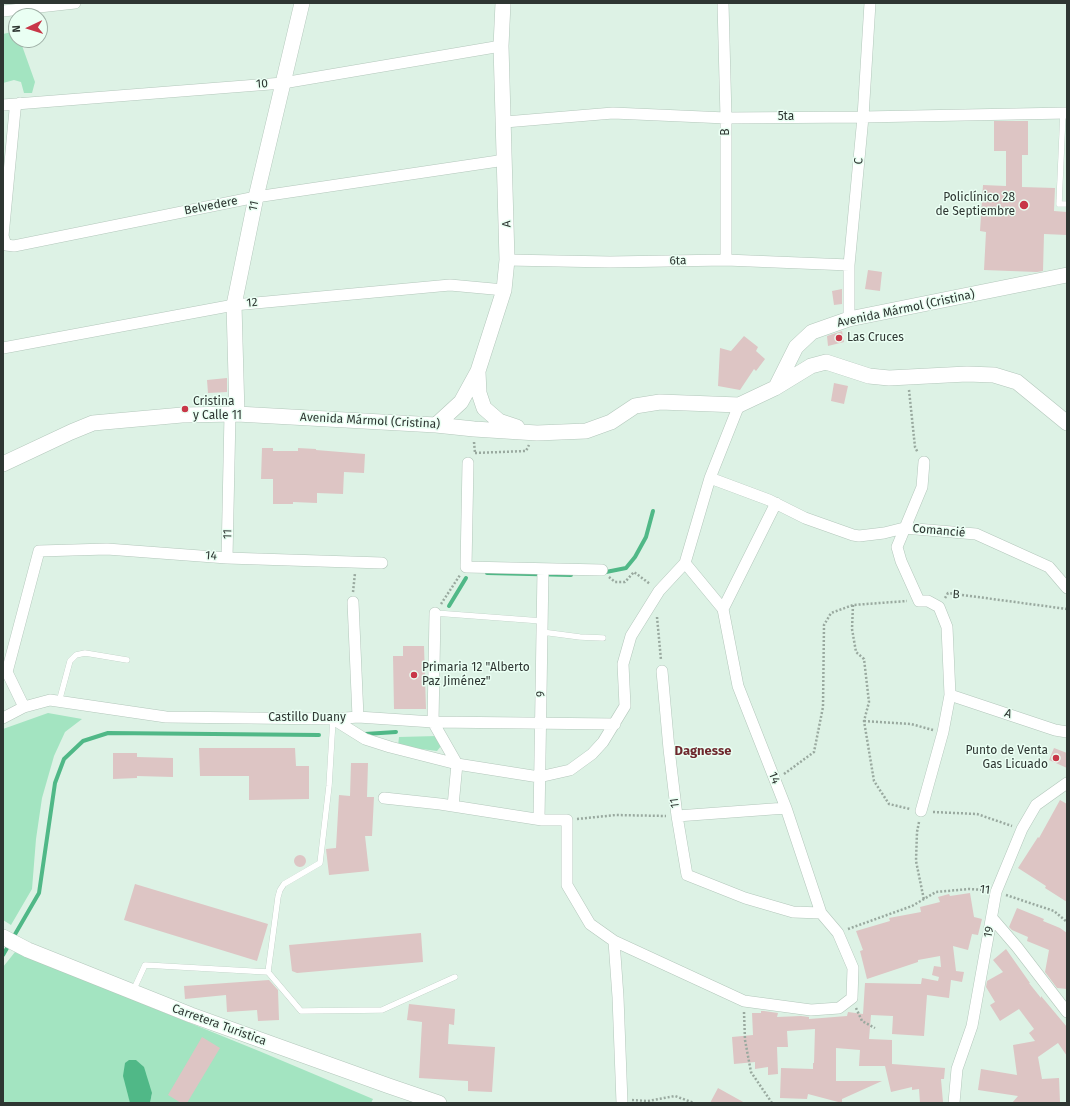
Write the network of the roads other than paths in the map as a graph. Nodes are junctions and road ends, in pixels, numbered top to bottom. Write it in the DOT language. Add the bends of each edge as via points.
graph roads {
  1 [pos="75,3"];
  2 [pos="302,3"];
  3 [pos="504,3"];
  4 [pos="723,3"];
  5 [pos="870,3"];
  6 [pos="3,11"];
  7 [pos="501,46"];
  8 [pos="283,83"];
  9 [pos="20,103"];
  10 [pos="3,105"];
  11 [pos="1065,113"];
  12 [pos="863,117"];
  13 [pos="726,118"];
  14 [pos="504,122"];
  15 [pos="505,160"];
  16 [pos="256,197"];
  17 [pos="1067,204"];
  18 [pos="508,260"];
  19 [pos="726,260"];
  20 [pos="849,265"];
  21 [pos="1067,275"];
  22 [pos="504,290"];
  23 [pos="234,305"];
  24 [pos="849,319"];
  25 [pos="3,348"];
  26 [pos="478,371"];
  27 [pos="776,388"];
  28 [pos="739,405"];
  29 [pos="234,414"];
  30 [pos="1067,423"];
  31 [pos="436,425"];
  32 [pos="537,434"];
  33 [pos="924,462"];
  34 [pos="468,463"];
  35 [pos="3,464"];
  36 [pos="710,478"];
  37 [pos="776,503"];
  38 [pos="904,528"];
  39 [pos="227,558"];
  40 [pos="382,563"];
  41 [pos="685,563"];
  42 [pos="543,569"];
  43 [pos="602,570"];
  44 [pos="1067,588"];
  45 [pos="353,602"];
  46 [pos="723,609"];
  47 [pos="435,613"];
  48 [pos="542,627"];
  49 [pos="603,638"];
  50 [pos="127,660"];
  51 [pos="662,671"];
  52 [pos="950,695"];
  53 [pos="59,702"];
  54 [pos="24,707"];
  55 [pos="358,717"];
  56 [pos="3,718"];
  57 [pos="333,719"];
  58 [pos="433,722"];
  59 [pos="540,723"];
  60 [pos="615,724"];
  61 [pos="1067,732"];
  62 [pos="457,764"];
  63 [pos="539,777"];
  64 [pos="1067,783"];
  65 [pos="384,798"];
  66 [pos="453,806"];
  67 [pos="786,808"];
  68 [pos="921,811"];
  69 [pos="677,816"];
  70 [pos="538,819"];
  71 [pos="821,913"];
  72 [pos="992,918"];
  73 [pos="3,937"];
  74 [pos="614,941"];
  75 [pos="268,972"];
  76 [pos="455,977"];
  77 [pos="133,992"];
  78 [pos="1067,1012"];
  79 [pos="622,1101"];
  80 [pos="439,1103"];
  81 [pos="954,1103"];
  1 -- 6 [label="street"];
  2 -- 8 [label="main road, 11"];
  3 -- 7 [label="main road, A"];
  4 -- 13 [label="street, B"];
  5 -- 12 [label="street, C"];
  7 -- 8 [label="street, 10"];
  7 -- 14 [label="main road, A"];
  8 -- 9 [label="street, 10"];
  8 -- 16 [label="main road, 11"];
  9 -- 10 [label="street, 10"];
  9 -- 16 [label="street, Belvedere" via="15,110 3,236 6,244 14,246"];
  11 -- 12 [label="street, 5ta"];
  11 -- 17 [label="lane" via="1059,204"];
  12 -- 13 [label="street, 5ta"];
  12 -- 20 [label="street, C"];
  13 -- 14 [label="street, 5ta" via="614,113"];
  13 -- 19 [label="street, B"];
  14 -- 15 [label="main road, A"];
  15 -- 16 [label="street, Belvedere"];
  15 -- 18 [label="main road, A"];
  16 -- 23 [label="main road, 11"];
  18 -- 19 [label="street, 6ta"];
  18 -- 22 [label="main road, A"];
  19 -- 20 [label="street, 6ta"];
  20 -- 24 [label="street, C"];
  21 -- 24 [label="main road, Avenida Mármol (Cristina)"];
  22 -- 23 [label="street, 12" via="450,285"];
  22 -- 26 [label="main road, A"];
  23 -- 25 [label="street, 12"];
  23 -- 29 [label="main road, 11"];
  24 -- 27 [label="main road, Avenida Mármol (Cristina)" via="812,332 796,347"];
  26 -- 31 [label="main road, A" via="462,402"];
  26 -- 32 [label="main road" via="479,393 484,408 499,421"];
  27 -- 28 [label="main road"];
  27 -- 30 [label="main road" via="811,366 826,362 869,376 889,378 994,375 1017,382"];
  28 -- 32 [label="main road, Avenida Mármol (Cristina)" via="660,402 635,406 611,422 586,431"];
  28 -- 36 [label="street"];
  29 -- 31 [label="main road, Avenida Mármol (Cristina)"];
  29 -- 35 [label="main road, Avenida Mármol (Cristina)" via="182,415 93,424"];
  29 -- 39 [label="street, 11"];
  31 -- 32 [label="main road, Avenida Mármol (Cristina)"];
  33 -- 38 [label="street" via="922,487"];
  34 -- 42 [label="street" via="466,567"];
  36 -- 37 [label="street, Comancié"];
  36 -- 41 [label="street"];
  37 -- 38 [label="street, Comancié" via="805,518 853,535 884,533"];
  37 -- 46 [label="street"];
  38 -- 44 [label="street, Comancié" via="976,534 1049,567"];
  38 -- 52 [label="street, B" via="897,547 901,561 919,601 928,601 939,607 947,627"];
  39 -- 40 [label="street, 14"];
  39 -- 54 [label="street, 14" via="107,549 39,551 7,672"];
  41 -- 46 [label="street, 14"];
  41 -- 60 [label="street" via="659,591 631,636 623,664 625,706"];
  42 -- 43 [label="street"];
  42 -- 48 [label="street, 9"];
  45 -- 55 [label="street"];
  46 -- 67 [label="street, 14" via="738,686"];
  47 -- 48 [label="lane"];
  47 -- 58 [label="street"];
  48 -- 49 [label="lane" via="580,637"];
  48 -- 59 [label="street, 9"];
  50 -- 53 [label="lane" via="85,653 76,655 70,661"];
  51 -- 69 [label="street, 11"];
  52 -- 61 [label="street, A"];
  52 -- 68 [label="street" via="943,732"];
  53 -- 54 [label="street, Castillo Duany" via="50,700"];
  53 -- 57 [label="street, Castillo Duany" via="166,717"];
  54 -- 56 [label="street, Castillo Duany"];
  55 -- 57 [label="street, Castillo Duany"];
  55 -- 58 [label="street, Castillo Duany"];
  57 -- 62 [label="street" via="365,739"];
  57 -- 75 [label="lane" via="329,786 320,863 284,884 280,890"];
  58 -- 59 [label="street, Castillo Duany"];
  58 -- 62 [label="street"];
  59 -- 60 [label="street, Castillo Duany"];
  59 -- 63 [label="street, 9"];
  60 -- 63 [label="street" via="592,754 570,770"];
  62 -- 63 [label="street"];
  62 -- 66 [label="street"];
  63 -- 70 [label="street, 9"];
  64 -- 72 [label="street, 19" via="1036,806 1022,829 996,892"];
  65 -- 66 [label="street"];
  66 -- 70 [label="street"];
  67 -- 69 [label="street"];
  67 -- 71 [label="street, 14"];
  69 -- 71 [label="street, 11" via="687,875 745,898 793,912"];
  70 -- 74 [label="street" via="567,820 567,885 590,924"];
  71 -- 74 [label="street, 14" via="838,933 853,968 852,998 839,1008 811,1010 744,1001"];
  72 -- 78 [label="street"];
  72 -- 81 [label="street, 19" via="972,1026 957,1069"];
  73 -- 77 [label="main road, Carretera Turística" via="28,950"];
  74 -- 79 [label="street"];
  75 -- 76 [label="lane" via="301,1012 382,1010"];
  75 -- 77 [label="lane" via="145,965"];
  77 -- 80 [label="main road, Carretera Turística"];
}
